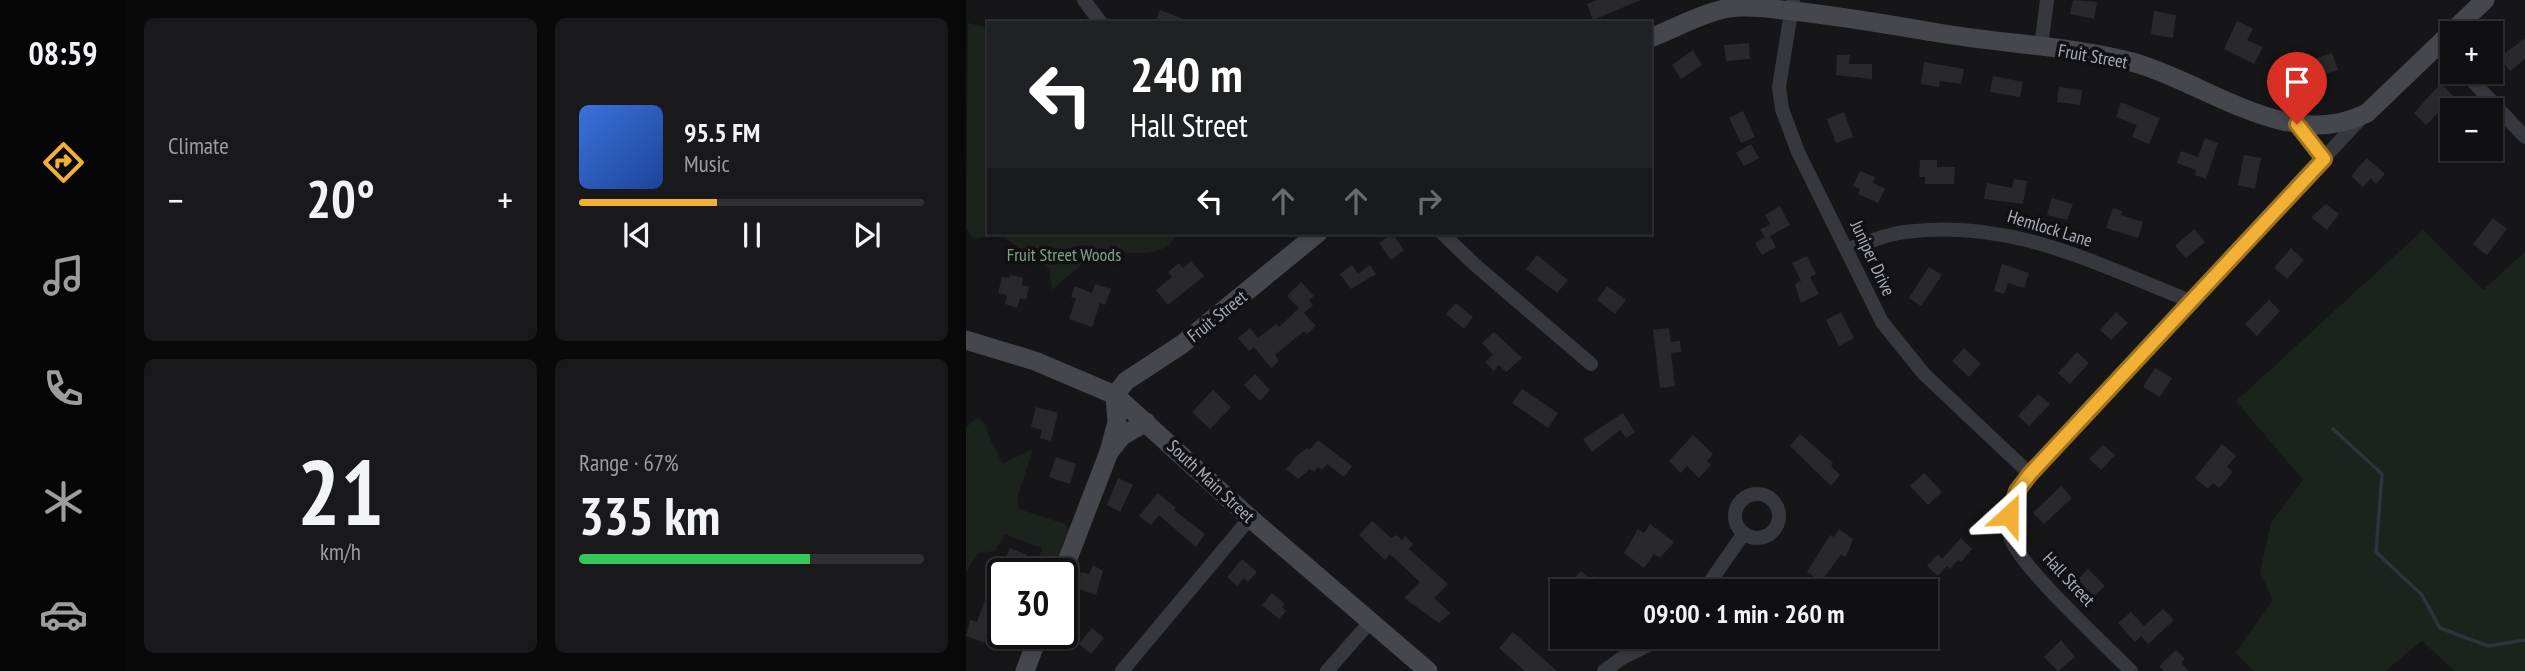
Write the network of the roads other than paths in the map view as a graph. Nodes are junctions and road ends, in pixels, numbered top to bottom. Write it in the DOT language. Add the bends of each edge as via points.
graph roads {
  1 [pos="1084,0"];
  2 [pos="2047,0"];
  3 [pos="2485,0"];
  4 [pos="1793,5"];
  5 [pos="1100,21"];
  6 [pos="2469,21"];
  7 [pos="1652,37"];
  8 [pos="2041,47"];
  9 [pos="2440,56"];
  10 [pos="2475,84"];
  11 [pos="2367,113"];
  12 [pos="2297,124"];
  13 [pos="2525,137"];
  14 [pos="2324,159"];
  15 [pos="1316,235"];
  16 [pos="1445,235"];
  17 [pos="1848,249"];
  18 [pos="2193,302"];
  19 [pos="966,340"];
  20 [pos="1591,364"];
  21 [pos="1115,395"];
  22 [pos="1146,422"];
  23 [pos="1109,452"];
  24 [pos="2030,474"];
  25 [pos="1250,519"];
  26 [pos="1744,533"];
  27 [pos="1068,558"];
  28 [pos="1712,579"];
  29 [pos="1370,622"];
  30 [pos="1033,649"];
  31 [pos="1644,649"];
  32 [pos="1025,671"];
  33 [pos="1122,671"];
  34 [pos="1327,671"];
  35 [pos="1427,671"];
  36 [pos="1604,671"];
  37 [pos="2132,671"];
  1 -- 5 [label="street"];
  2 -- 8 [label="street"];
  3 -- 6 [label="street, Fruit Street"];
  4 -- 7 [label="street, Fruit Street" via="1729,8"];
  4 -- 8 [label="street, Fruit Street" via="1930,32"];
  4 -- 17 [label="street, Juniper Drive" via="1779,87 1782,110 1798,152"];
  8 -- 12 [label="street, Fruit Street" via="2130,61"];
  9 -- 11 [label="street, Fruit Street"];
  10 -- 13 [label="street"];
  11 -- 12 [label="street, Fruit Street" via="2342,122"];
  11 -- 14 [label="street, Hall Street"];
  12 -- 14 [label="street"];
  14 -- 18 [label="street, Hall Street"];
  15 -- 21 [label="street, Fruit Street" via="1181,345 1126,381"];
  16 -- 20 [label="street"];
  17 -- 18 [label="street, Hemlock Lane" via="1902,232 1990,231 2063,250"];
  17 -- 24 [label="street, Juniper Drive" via="1894,340"];
  18 -- 24 [label="street, Hall Street"];
  19 -- 21 [label="street, South Main Street" via="1035,361"];
  21 -- 22 [label="street, South Main Street"];
  21 -- 23 [label="street" via="1116,422"];
  22 -- 23 [label="street" via="1122,436"];
  22 -- 25 [label="street, South Main Street"];
  23 -- 27 [label="street"];
  24 -- 37 [label="street, Hall Street" via="2012,503 2011,541 2047,585"];
  25 -- 29 [label="street, South Main Street"];
  25 -- 33 [label="street"];
  26 -- 28 [label="street"];
  29 -- 34 [label="street"];
  29 -- 35 [label="street, South Main Street"];
  30 -- 32 [label="street"];
  31 -- 36 [label="street"];
}
